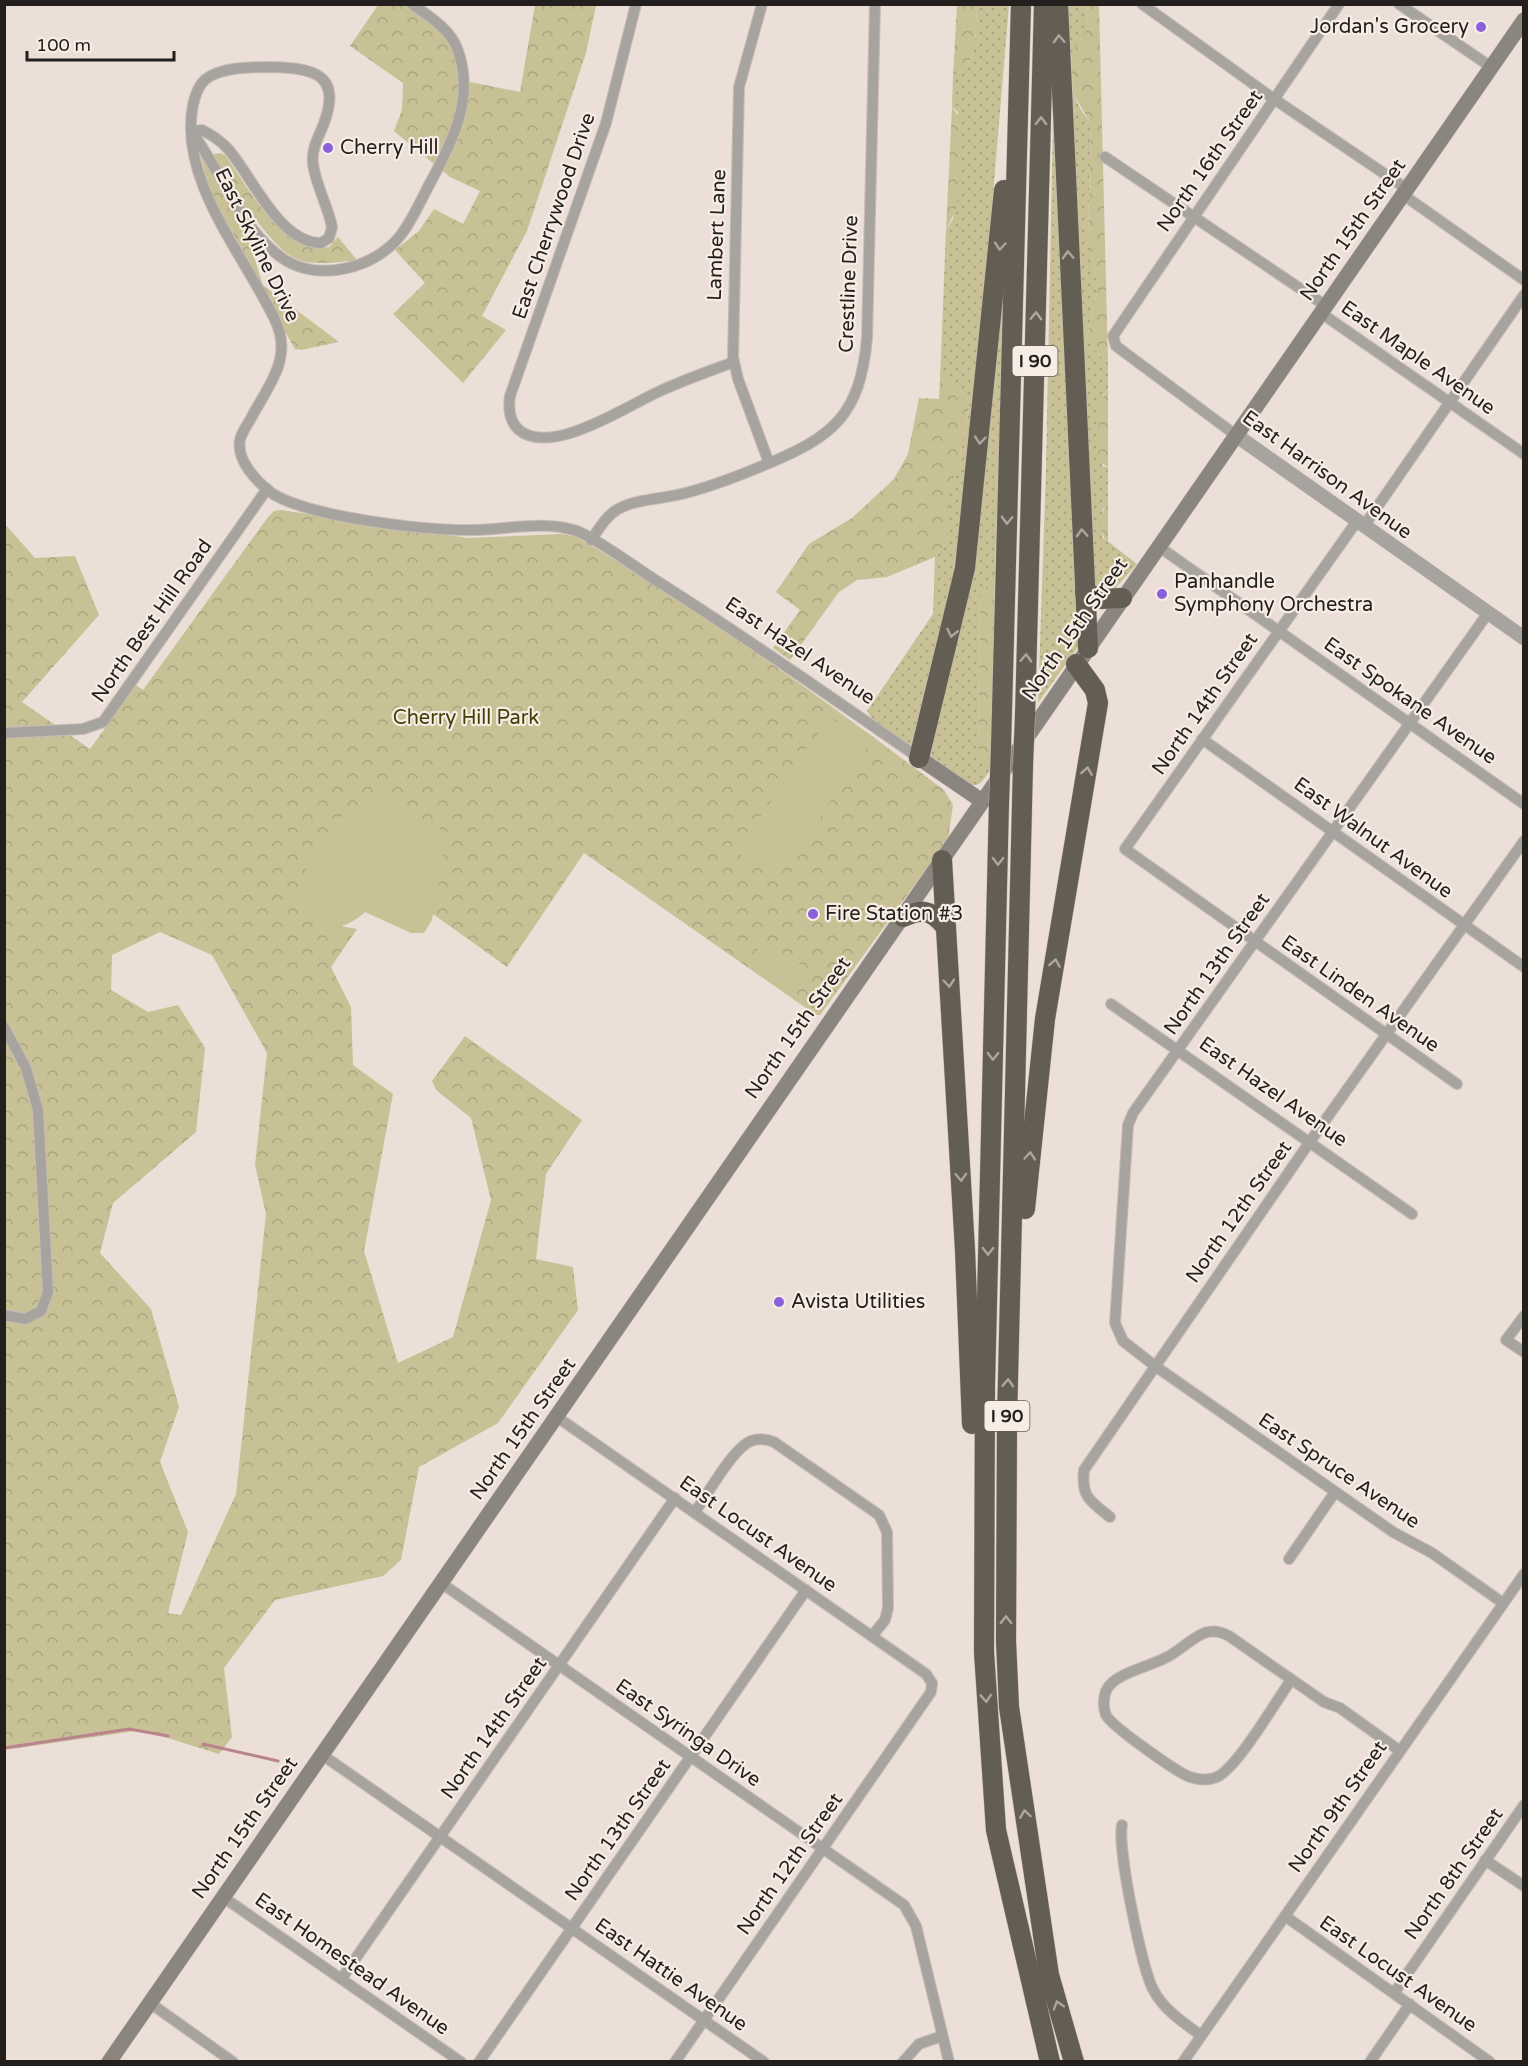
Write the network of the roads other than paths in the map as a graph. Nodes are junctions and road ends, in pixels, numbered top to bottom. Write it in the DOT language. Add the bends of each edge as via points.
graph roads {
  1 [pos="412,4"];
  2 [pos="636,4"];
  3 [pos="762,4"];
  4 [pos="875,4"];
  5 [pos="1021,4"];
  6 [pos="1044,4"];
  7 [pos="1058,4"];
  8 [pos="1142,4"];
  9 [pos="1339,4"];
  10 [pos="1398,4"];
  11 [pos="1524,20"];
  12 [pos="1021,42"];
  13 [pos="1491,67"];
  14 [pos="1274,99"];
  15 [pos="192,132"];
  16 [pos="1105,157"];
  17 [pos="1404,191"];
  18 [pos="1193,217"];
  19 [pos="1523,278"];
  20 [pos="1524,295"];
  21 [pos="1323,309"];
  22 [pos="1113,339"];
  23 [pos="734,362"];
  24 [pos="1450,402"];
  25 [pos="1237,436"];
  26 [pos="1524,454"];
  27 [pos="769,463"];
  28 [pos="267,489"];
  29 [pos="1360,523"];
  30 [pos="591,540"];
  31 [pos="1158,546"];
  32 [pos="1085,592"];
  33 [pos="1122,598"];
  34 [pos="1488,613"];
  35 [pos="1279,631"];
  36 [pos="1524,638"];
  37 [pos="1082,656"];
  38 [pos="1410,723"];
  39 [pos="4,733"];
  40 [pos="1202,739"];
  41 [pos="919,758"];
  42 [pos="991,802"];
  43 [pos="1524,804"];
  44 [pos="1333,831"];
  45 [pos="1524,841"];
  46 [pos="1125,849"];
  47 [pos="942,860"];
  48 [pos="903,917"];
  49 [pos="944,924"];
  50 [pos="1464,925"];
  51 [pos="1255,941"];
  52 [pos="1524,967"];
  53 [pos="1111,1004"];
  54 [pos="4,1027"];
  55 [pos="1386,1035"];
  56 [pos="1178,1051"];
  57 [pos="1457,1084"];
  58 [pos="1309,1143"];
  59 [pos="1412,1214"];
  60 [pos="4,1315"];
  61 [pos="1524,1316"];
  62 [pos="1010,1318"];
  63 [pos="1524,1352"];
  64 [pos="1155,1366"];
  65 [pos="557,1417"];
  66 [pos="1335,1492"];
  67 [pos="675,1498"];
  68 [pos="695,1512"];
  69 [pos="1110,1517"];
  70 [pos="1289,1559"];
  71 [pos="1524,1574"];
  72 [pos="983,1575"];
  73 [pos="441,1583"];
  74 [pos="806,1590"];
  75 [pos="1503,1603"];
  76 [pos="872,1636"];
  77 [pos="559,1665"];
  78 [pos="1291,1680"];
  79 [pos="932,1686"];
  80 [pos="1400,1751"];
  81 [pos="321,1754"];
  82 [pos="691,1756"];
  83 [pos="1524,1805"];
  84 [pos="1122,1825"];
  85 [pos="440,1837"];
  86 [pos="823,1848"];
  87 [pos="1485,1860"];
  88 [pos="1524,1886"];
  89 [pos="223,1897"];
  90 [pos="1285,1916"];
  91 [pos="572,1928"];
  92 [pos="342,1978"];
  93 [pos="1394,1993"];
  94 [pos="150,2003"];
  95 [pos="1410,2004"];
  96 [pos="704,2020"];
  97 [pos="1200,2035"];
  98 [pos="942,2036"];
  99 [pos="109,2061"];
  100 [pos="233,2061"];
  101 [pos="461,2061"];
  102 [pos="479,2061"];
  103 [pos="675,2061"];
  104 [pos="764,2061"];
  105 [pos="903,2061"];
  106 [pos="949,2061"];
  107 [pos="1050,2061"];
  108 [pos="1074,2061"];
  109 [pos="1183,2061"];
  110 [pos="1370,2061"];
  111 [pos="1490,2061"];
  1 -- 15 [label="street" via="446,31 456,47 463,87 461,117 456,136 408,225 394,243 376,256 334,271 305,269 285,259 254,230"];
  2 -- 23 [label="street, East Cherrywood Drive" via="606,123 510,396 510,418 523,432 547,438 569,433"];
  3 -- 23 [label="street, Lambert Lane" via="739,87"];
  4 -- 27 [label="street, Crestline Drive" via="867,339 862,376 847,410 833,429"];
  5 -- 12 [label="highway, I 90"];
  62 -- 6 [label="highway, I 90, one-way, bridge"];
  32 -- 7 [label="highway, I 90, one-way"];
  8 -- 14 [label="street"];
  9 -- 14 [label="street, North 16th Street"];
  10 -- 13 [label="street"];
  11 -- 13 [label="main road, North 15th Street"];
  12 -- 41 [label="highway, one-way" via="965,568"];
  12 -- 42 [label="highway, I 90, one-way, bridge" via="1001,747"];
  13 -- 17 [label="main road, North 15th Street"];
  14 -- 17 [label="street"];
  14 -- 18 [label="street, North 16th Street"];
  15 -- 15 [label="street, East Skyline Drive" via="192,112 199,88 206,79 221,72 259,67 298,68 325,79 329,106 316,140 313,164 332,228 329,238 317,243 292,231 267,206 226,147 202,130"];
  15 -- 28 [label="street, East Skyline Drive" via="191,143 208,194 282,338 283,354 274,379 240,440 249,471"];
  16 -- 18 [label="street, East Maple Avenue"];
  17 -- 19 [label="street"];
  17 -- 21 [label="main road, North 15th Street"];
  18 -- 21 [label="street, East Maple Avenue"];
  18 -- 22 [label="street, North 16th Street" via="1114,331"];
  20 -- 24 [label="street, North 14th Street"];
  21 -- 24 [label="street, East Maple Avenue"];
  21 -- 25 [label="main road, North 15th Street"];
  22 -- 25 [label="street, East Harrison Avenue" via="1116,346"];
  23 -- 27 [label="street, Lambert Lane"];
  24 -- 26 [label="street, East Maple Avenue"];
  24 -- 29 [label="street, North 14th Street"];
  25 -- 29 [label="street, East Harrison Avenue"];
  25 -- 31 [label="main road, North 15th Street"];
  27 -- 30 [label="street, Crestline Drive" via="688,493 619,508"];
  28 -- 30 [label="street, East Skyline Drive" via="301,506 363,519 466,531 558,528 576,531"];
  28 -- 39 [label="street, North Best Hill Road" via="103,722 82,729"];
  29 -- 34 [label="street, East Harrison Avenue"];
  29 -- 35 [label="street, North 14th Street"];
  30 -- 41 [label="street, East Hazel Avenue" via="718,620"];
  31 -- 33 [label="main road, North 15th Street"];
  31 -- 35 [label="street, East Spokane Avenue"];
  32 -- 33 [label="highway" via="1100,600"];
  32 -- 37 [label="highway, I 90"];
  33 -- 37 [label="main road, North 15th Street"];
  34 -- 36 [label="street, East Harrison Avenue"];
  34 -- 38 [label="street, North 13th Street"];
  35 -- 38 [label="street, East Spokane Avenue"];
  35 -- 40 [label="street, North 14th Street"];
  37 -- 42 [label="main road, North 15th Street"];
  62 -- 37 [label="highway, one-way" via="1045,1019 1098,703"];
  38 -- 43 [label="street, East Spokane Avenue"];
  38 -- 44 [label="street, North 13th Street"];
  40 -- 44 [label="street, East Walnut Avenue"];
  40 -- 46 [label="street, North 14th Street"];
  41 -- 42 [label="main road, East Hazel Avenue"];
  42 -- 47 [label="main road, North 15th Street"];
  42 -- 72 [label="highway, I 90, one-way"];
  44 -- 50 [label="street, East Walnut Avenue"];
  44 -- 51 [label="street, North 13th Street"];
  45 -- 50 [label="street, North 12th Street"];
  46 -- 51 [label="street, East Linden Avenue"];
  47 -- 48 [label="main road, North 15th Street"];
  47 -- 49 [label="highway, I 90"];
  48 -- 49 [label="highway" via="925,910"];
  48 -- 65 [label="main road, North 15th Street"];
  49 -- 72 [label="highway, I 90, one-way"];
  50 -- 52 [label="street, East Walnut Avenue"];
  50 -- 55 [label="street, North 12th Street"];
  51 -- 55 [label="street, East Linden Avenue"];
  51 -- 56 [label="street, North 13th Street"];
  53 -- 56 [label="street, East Hazel Avenue"];
  54 -- 60 [label="street" via="26,1068 39,1110 48,1292 40,1311 33,1315 25,1319"];
  55 -- 57 [label="street, East Linden Avenue"];
  55 -- 58 [label="street, North 12th Street"];
  56 -- 58 [label="street, East Hazel Avenue"];
  56 -- 64 [label="street, North 13th Street" via="1128,1125 1116,1287 1115,1323 1123,1341"];
  58 -- 59 [label="street, East Hazel Avenue"];
  58 -- 64 [label="street, North 12th Street"];
  61 -- 63 [label="street" via="1506,1340"];
  108 -- 62 [label="highway, I 90, one-way" via="1049,1976 1009,1707 1005,1590"];
  64 -- 66 [label="street, East Spruce Avenue"];
  64 -- 69 [label="street, North 12th Street" via="1084,1470 1082,1488 1090,1501"];
  65 -- 67 [label="street, East Locust Avenue"];
  65 -- 73 [label="main road, North 15th Street"];
  66 -- 70 [label="street"];
  66 -- 75 [label="street, East Spruce Avenue"];
  67 -- 68 [label="street, East Locust Avenue"];
  67 -- 77 [label="street, North 14th Street"];
  68 -- 74 [label="street, East Locust Avenue"];
  68 -- 76 [label="street" via="739,1449 755,1440 774,1442 883,1521 888,1608 885,1620"];
  71 -- 75 [label="street, North 9th Street"];
  72 -- 107 [label="highway, I 90, one-way" via="985,1690 996,1830"];
  73 -- 77 [label="street, East Syringa Drive"];
  73 -- 81 [label="main road, North 15th Street"];
  74 -- 76 [label="street, East Locust Avenue"];
  74 -- 82 [label="street, North 13th Street"];
  75 -- 80 [label="street, North 9th Street"];
  76 -- 79 [label="street, East Locust Avenue" via="926,1674"];
  77 -- 82 [label="street, East Syringa Drive"];
  77 -- 85 [label="street, North 14th Street"];
  78 -- 78 [label="street" via="1229,1636 1210,1631 1194,1637 1162,1661 1115,1678 1107,1688 1104,1702 1106,1715 1122,1731 1186,1775 1210,1779 1231,1767"];
  78 -- 80 [label="street" via="1340,1708"];
  79 -- 86 [label="street, North 12th Street"];
  80 -- 90 [label="street, North 9th Street"];
  81 -- 85 [label="street, East Hattie Avenue"];
  81 -- 89 [label="main road, North 15th Street"];
  82 -- 86 [label="street, East Syringa Drive"];
  82 -- 91 [label="street, North 13th Street"];
  83 -- 87 [label="street, North 8th Street"];
  84 -- 97 [label="street" via="1120,1841 1150,1984 1169,2011"];
  85 -- 91 [label="street, East Hattie Avenue"];
  85 -- 92 [label="street, North 14th Street"];
  86 -- 96 [label="street, North 12th Street"];
  86 -- 98 [label="street, East Syringa Drive" via="900,1902 911,1915 920,1938"];
  87 -- 88 [label="street"];
  87 -- 93 [label="street, North 8th Street"];
  89 -- 92 [label="street, East Homestead Avenue"];
  89 -- 94 [label="main road, North 15th Street"];
  90 -- 93 [label="street, East Locust Avenue"];
  90 -- 97 [label="street, North 9th Street"];
  91 -- 96 [label="street, East Hattie Avenue"];
  91 -- 102 [label="street, North 13th Street"];
  92 -- 101 [label="street, East Homestead Avenue"];
  93 -- 95 [label="street, East Locust Avenue"];
  94 -- 99 [label="main road, North 15th Street"];
  94 -- 100 [label="street"];
  95 -- 110 [label="street"];
  95 -- 111 [label="street, East Locust Avenue"];
  96 -- 103 [label="street, North 12th Street"];
  96 -- 104 [label="street, East Hattie Avenue"];
  97 -- 109 [label="street, North 9th Street"];
  98 -- 105 [label="street" via="919,2044"];
  98 -- 106 [label="street"];
}
